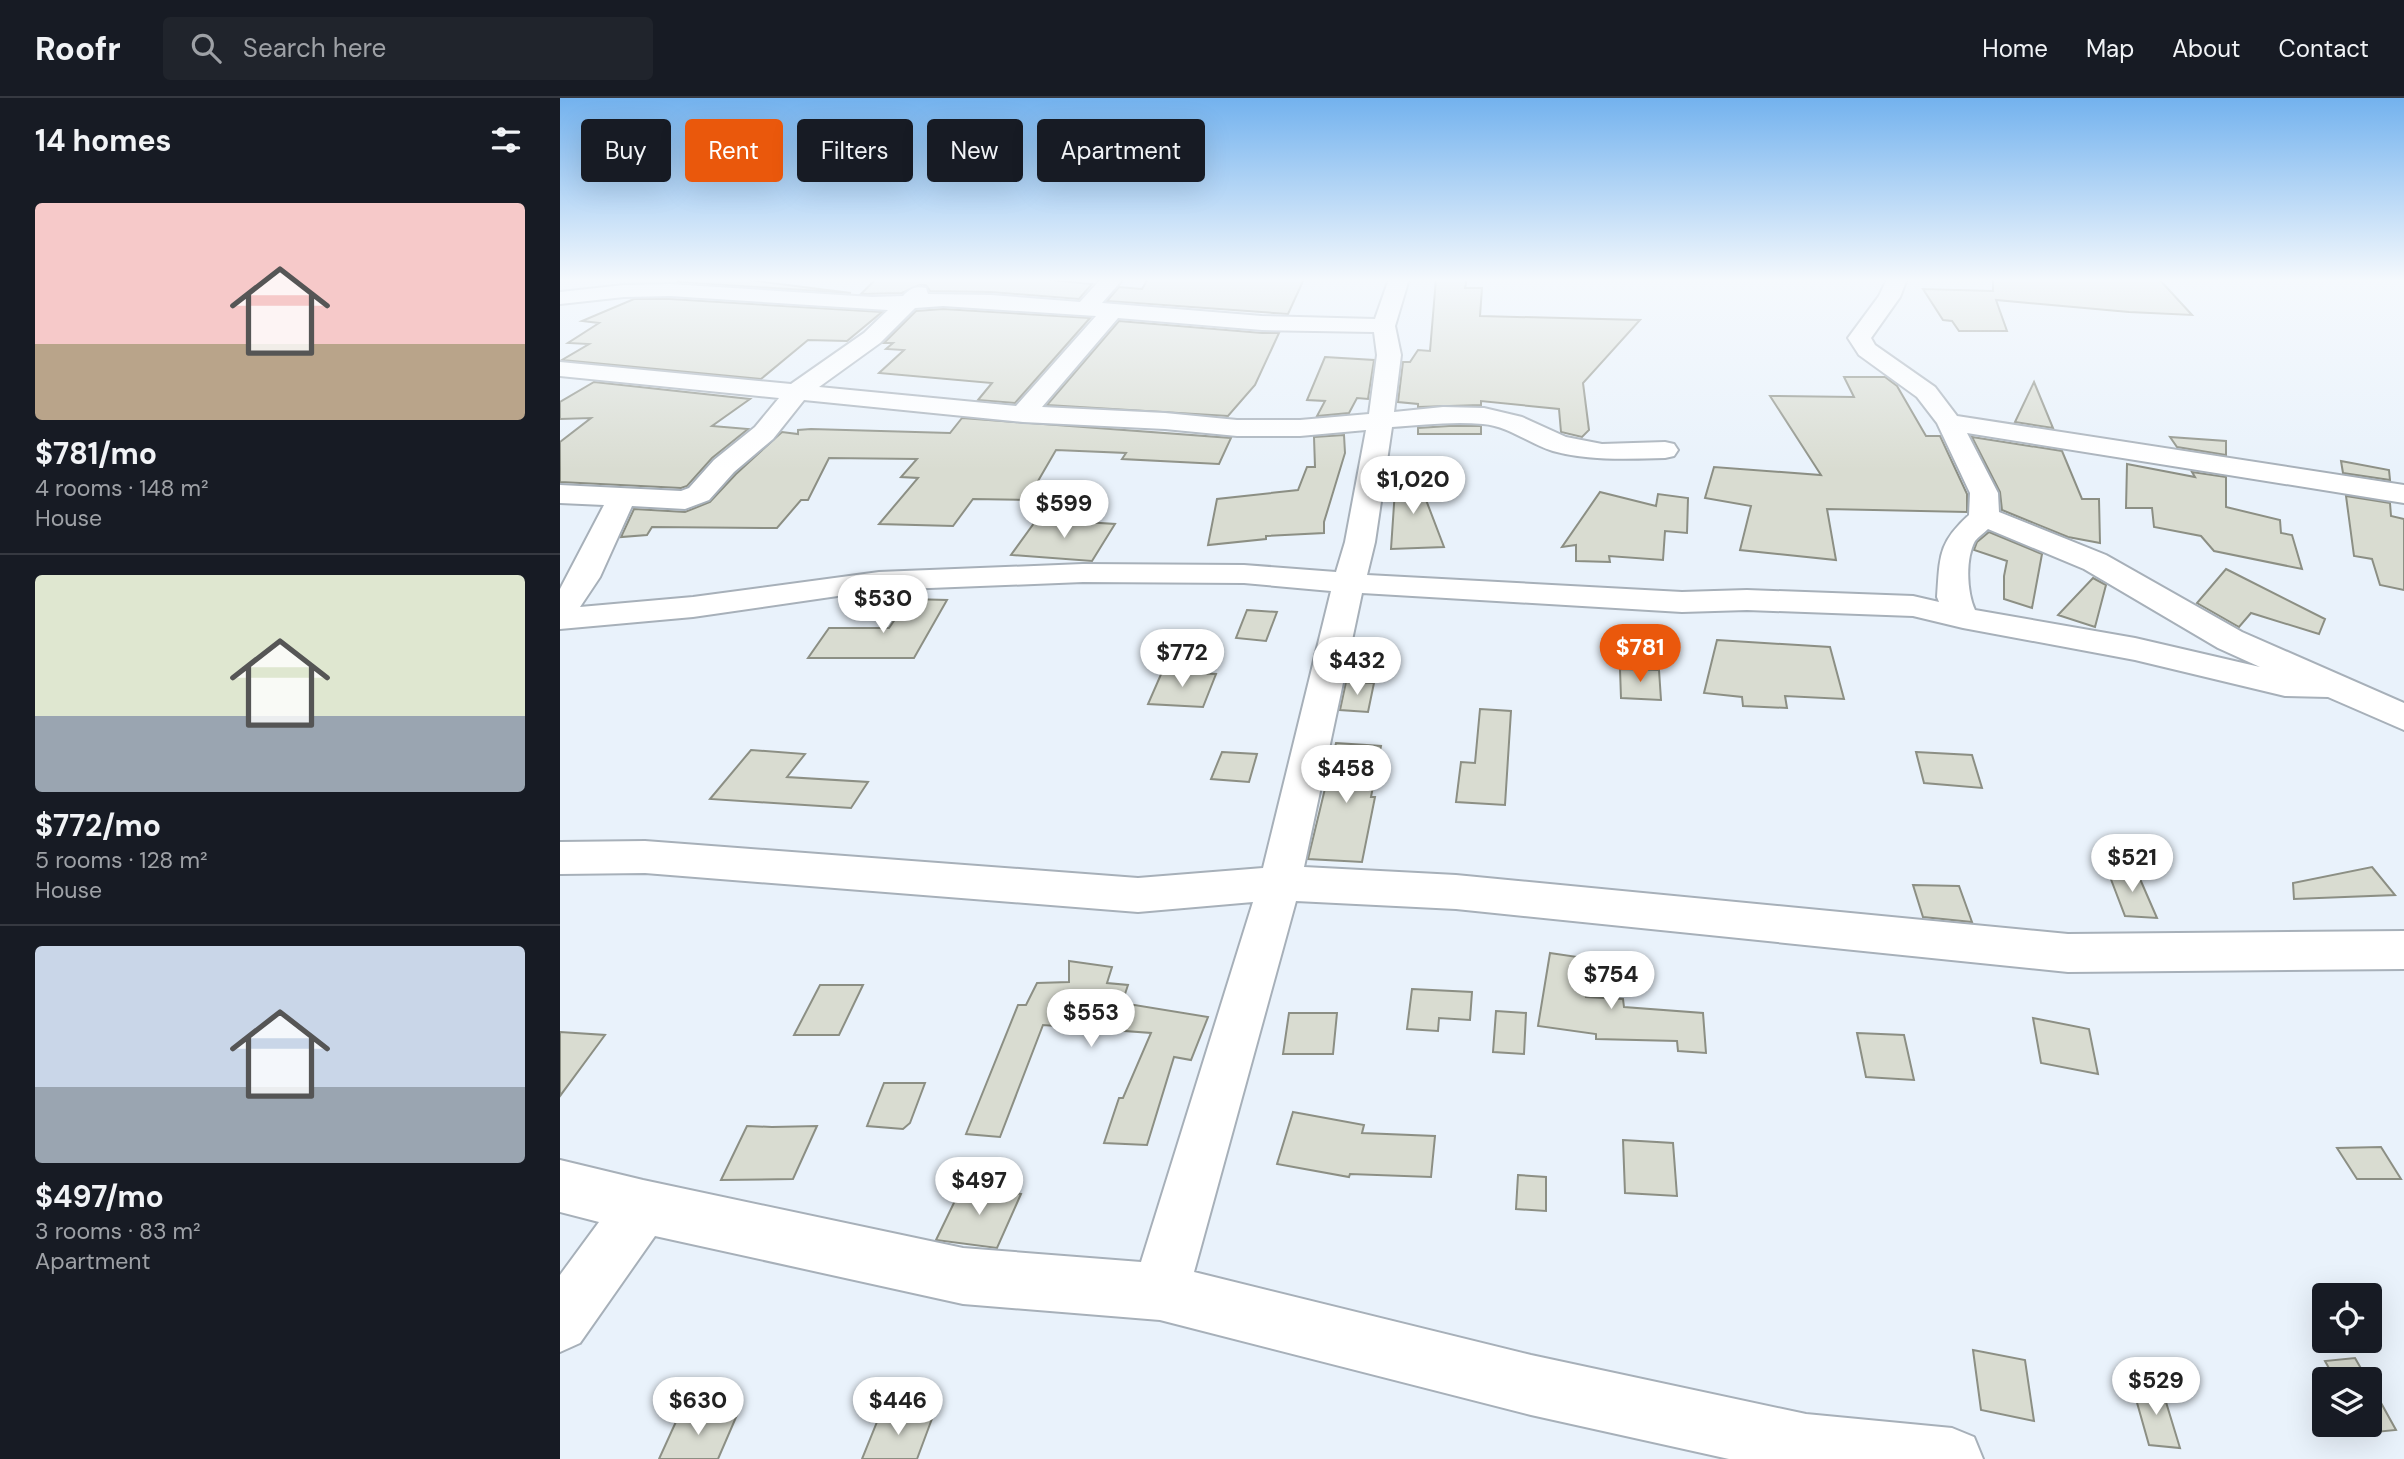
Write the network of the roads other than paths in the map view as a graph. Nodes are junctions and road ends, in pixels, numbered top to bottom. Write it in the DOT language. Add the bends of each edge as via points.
graph roads {
  1 [pos="866,343"];
  2 [pos="1085,343"];
  3 [pos="1387,343"];
  4 [pos="1862,343"];
  5 [pos="560,369"];
  6 [pos="799,390"];
  7 [pos="1023,414"];
  8 [pos="1380,421"];
  9 [pos="1949,422"];
  10 [pos="1665,450"];
  11 [pos="560,494"];
  12 [pos="2404,494"];
  13 [pos="621,499"];
  14 [pos="1984,517"];
  15 [pos="1349,583"];
  16 [pos="560,613"];
  17 [pos="1963,618"];
  18 [pos="560,619"];
  19 [pos="2336,687"];
  20 [pos="2404,717"];
  21 [pos="562,860"];
  22 [pos="1280,883"];
  23 [pos="2404,950"];
  24 [pos="560,1186"];
  25 [pos="643,1208"];
  26 [pos="1160,1292"];
  27 [pos="560,1323"];
  28 [pos="1952,1459"];
  1 -- 6 [label="street"];
  2 -- 7 [label="street"];
  3 -- 8 [label="street"];
  4 -- 9 [label="street" via="1926,392"];
  5 -- 6 [label="street"];
  6 -- 7 [label="street"];
  6 -- 13 [label="street" via="764,433 699,494 685,500"];
  7 -- 8 [label="street" via="1237,428"];
  8 -- 10 [label="street" via="1484,416 1513,422 1559,444 1602,452"];
  8 -- 15 [label="street"];
  9 -- 12 [label="street"];
  9 -- 14 [label="street" via="1984,493"];
  11 -- 13 [label="street"];
  13 -- 16 [label="street" via="584,578"];
  14 -- 17 [label="street" via="1961,538 1955,561 1953,597"];
  14 -- 19 [label="street" via="2095,562 2230,640"];
  15 -- 17 [label="street" via="1682,602 1913,606"];
  15 -- 18 [label="street" via="1244,574 1096,573 879,581 693,607"];
  15 -- 22 [label="street"];
  17 -- 19 [label="street" via="2135,649 2285,684"];
  19 -- 20 [label="street"];
  21 -- 22 [label="street" via="645,857 1138,895"];
  22 -- 23 [label="street" via="1470,894 2068,953"];
  22 -- 26 [label="street"];
  24 -- 25 [label="street"];
  25 -- 26 [label="street" via="963,1276"];
  25 -- 27 [label="street"];
  26 -- 28 [label="street" via="1531,1385 1806,1445"];
}
